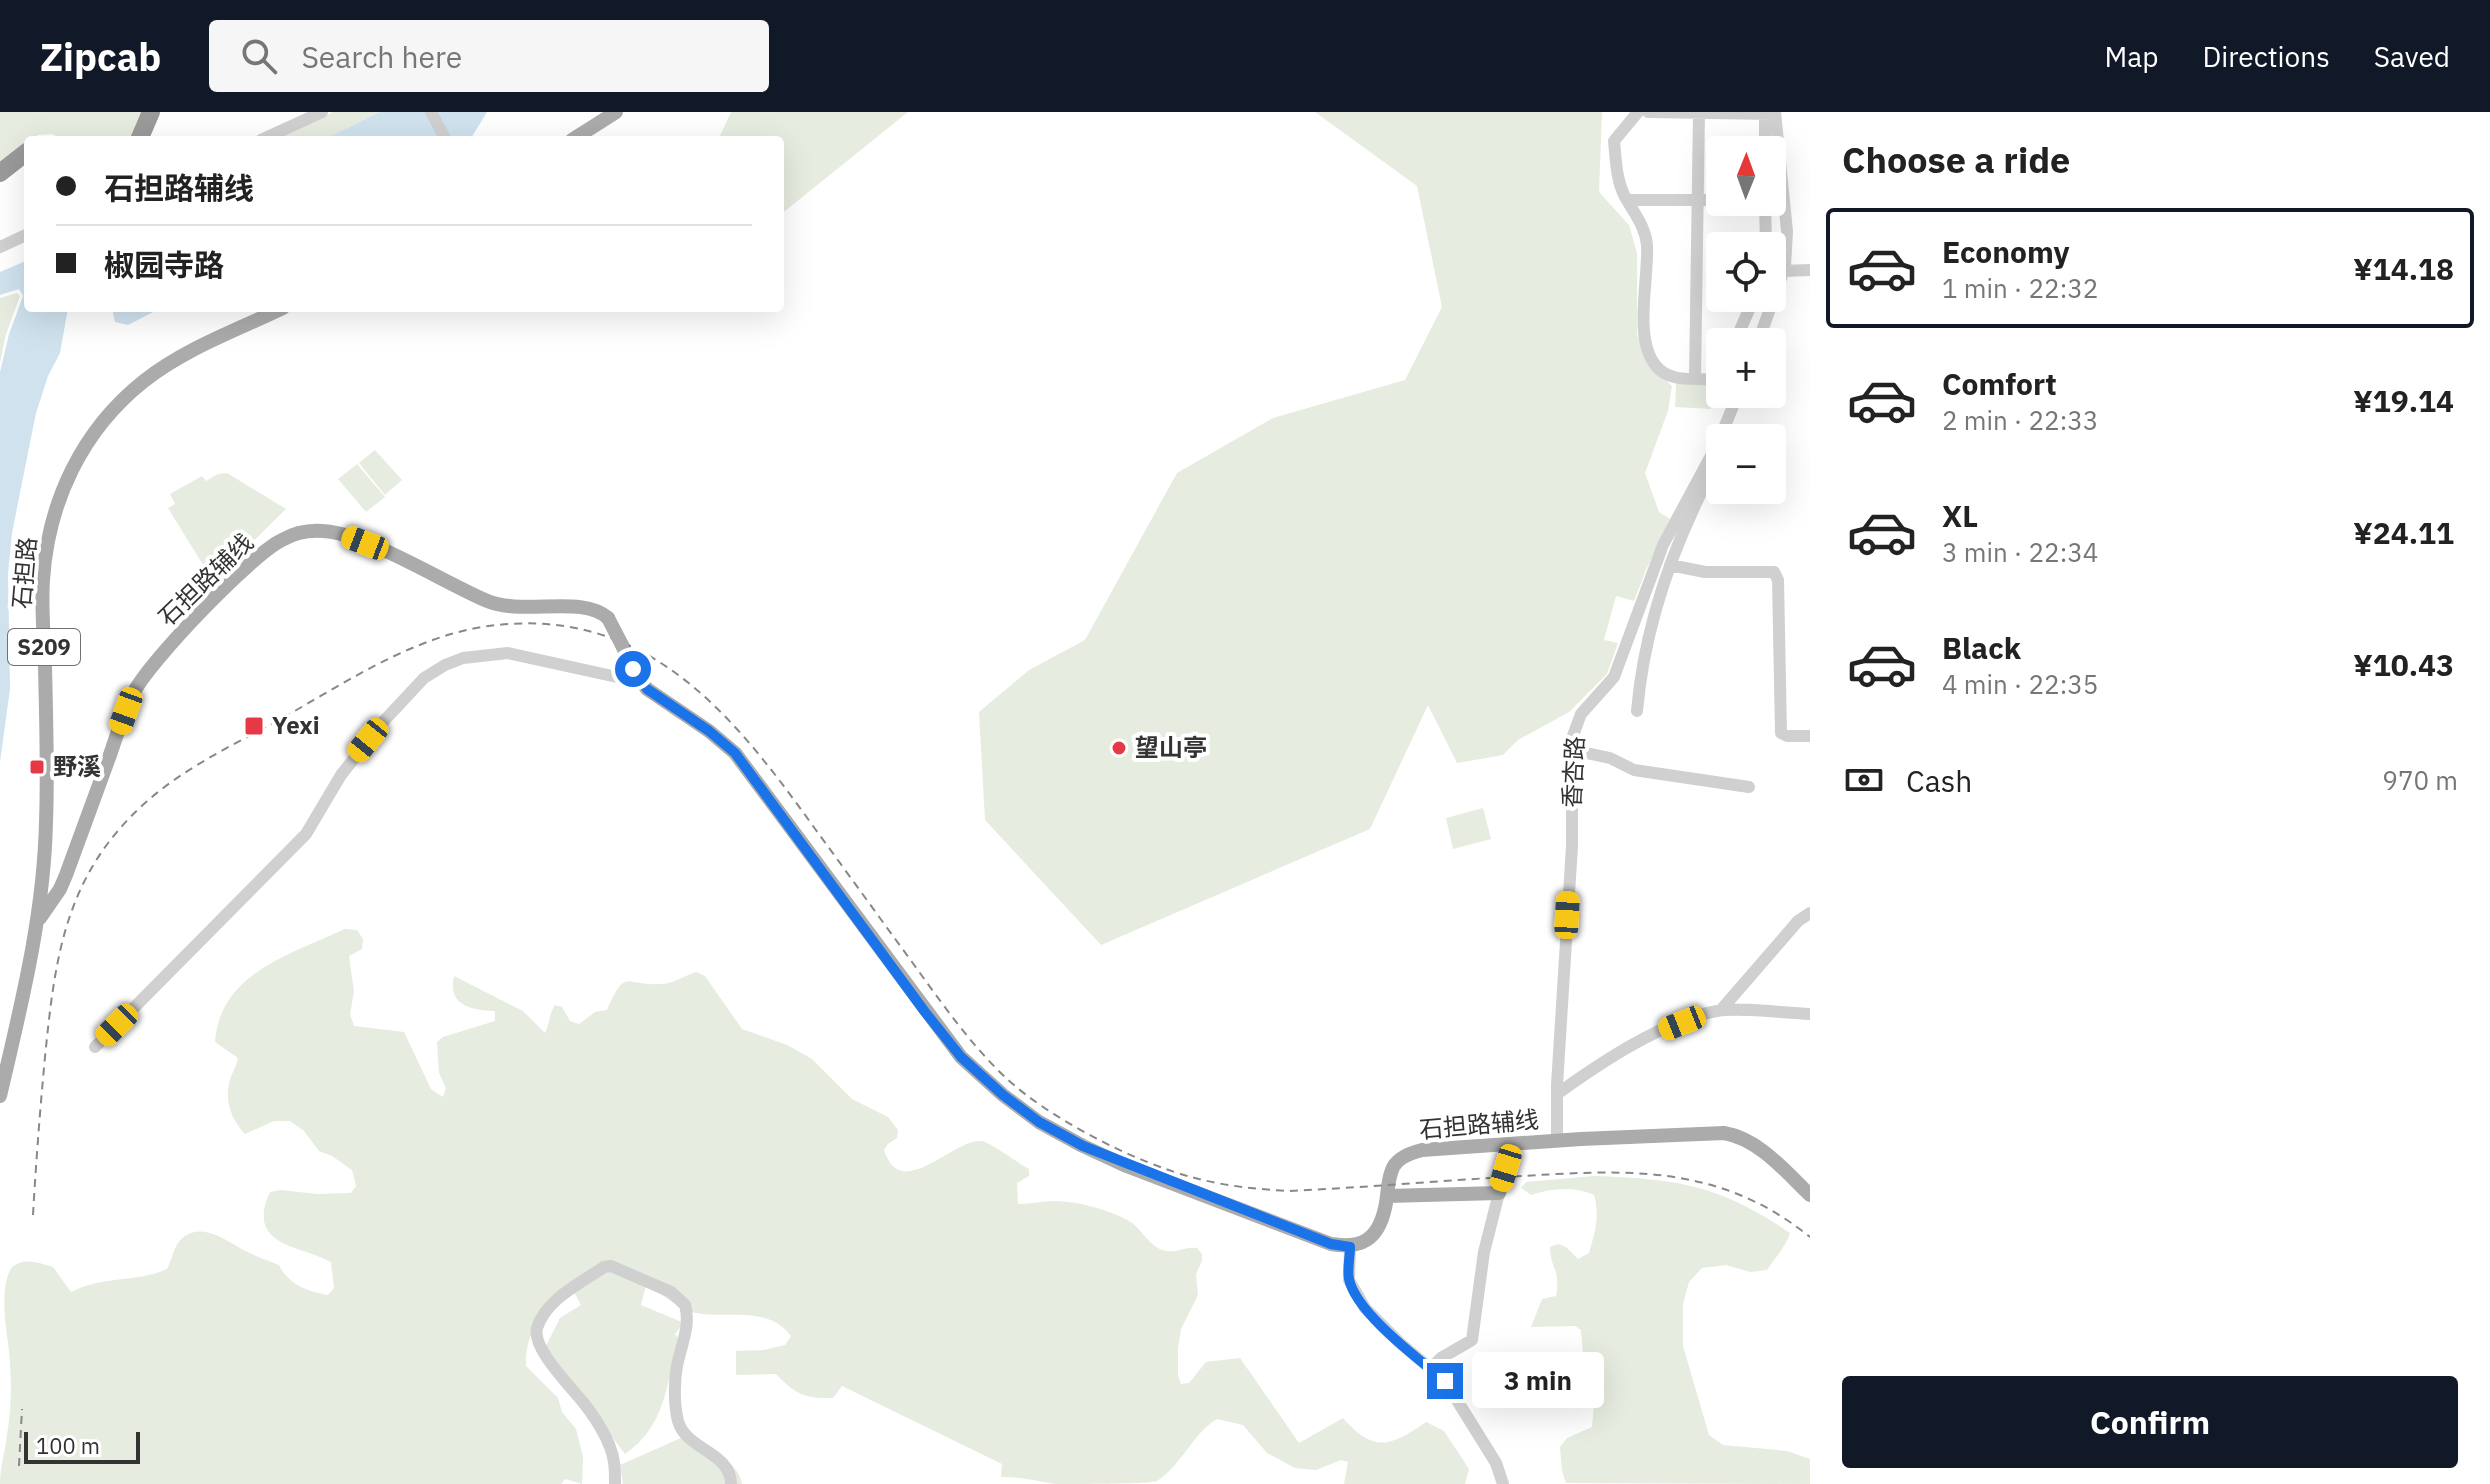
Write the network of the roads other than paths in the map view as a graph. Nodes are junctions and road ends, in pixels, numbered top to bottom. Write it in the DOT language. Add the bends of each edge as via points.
graph roads {
  1 [pos="151,112"];
  2 [pos="322,112"];
  3 [pos="431,112"];
  4 [pos="616,112"];
  5 [pos="1638,112"];
  6 [pos="1648,112"];
  7 [pos="1699,113"];
  8 [pos="1772,113"];
  9 [pos="141,136"];
  10 [pos="270,136"];
  11 [pos="444,136"];
  12 [pos="578,136"];
  13 [pos="1768,136"];
  14 [pos="1774,136"];
  15 [pos="24,154"];
  16 [pos="0,173"];
  17 [pos="1627,200"];
  18 [pos="1698,200"];
  19 [pos="1706,200"];
  20 [pos="1783,216"];
  21 [pos="24,236"];
  22 [pos="1786,241"];
  23 [pos="0,247"];
  24 [pos="1810,270"];
  25 [pos="1786,271"];
  26 [pos="275,312"];
  27 [pos="1695,379"];
  28 [pos="1706,379"];
  29 [pos="1706,469"];
  30 [pos="1706,475"];
  31 [pos="1670,565"];
  32 [pos="638,676"];
  33 [pos="1637,711"];
  34 [pos="1810,736"];
  35 [pos="1572,750"];
  36 [pos="1749,787"];
  37 [pos="1810,913"];
  38 [pos="37,921"];
  39 [pos="1721,1010"];
  40 [pos="1810,1014"];
  41 [pos="95,1047"];
  42 [pos="1557,1094"];
  43 [pos="0,1096"];
  44 [pos="1557,1140"];
  45 [pos="1514,1144"];
  46 [pos="1499,1193"];
  47 [pos="1810,1195"];
  48 [pos="1387,1196"];
  49 [pos="1350,1247"];
  50 [pos="1430,1369"];
  51 [pos="615,1484"];
  52 [pos="731,1484"];
  53 [pos="1503,1484"];
  1 -- 9 [label="highway"];
  2 -- 10 [label="street"];
  3 -- 11 [label="street"];
  4 -- 12 [label="main road"];
  5 -- 17 [label="street" via="1614,141 1617,178"];
  6 -- 7 [label="street"];
  7 -- 8 [label="street"];
  7 -- 18 [label="street"];
  8 -- 13 [label="street"];
  8 -- 14 [label="street"];
  15 -- 16 [label="highway"];
  17 -- 18 [label="street"];
  17 -- 27 [label="street" via="1647,244 1643,330 1655,365 1670,377"];
  18 -- 19 [label="street"];
  18 -- 27 [label="street"];
  20 -- 22 [label="street"];
  21 -- 23 [label="street"];
  24 -- 25 [label="street"];
  26 -- 38 [label="main road, 石担路 / S209" via="146,380 106,418 67,475 43,581 46,824"];
  27 -- 28 [label="street"];
  29 -- 35 [label="street, 香杏路" via="1663,545 1614,677 1581,714"];
  30 -- 31 [label="street"];
  31 -- 33 [label="street"];
  31 -- 34 [label="street" via="1705,572 1774,572 1781,733"];
  32 -- 38 [label="main road, 石担路辅线, bridge" via="599,610 524,609 488,602 343,534 314,531 280,540 142,677 60,889"];
  32 -- 41 [label="street" via="626,679 508,653 463,658 424,678 341,775 306,834"];
  32 -- 49 [label="main road" via="647,689 735,753 925,1012 961,1057 1003,1095 1039,1122 1110,1159"];
  35 -- 36 [label="street" via="1610,758 1634,770"];
  35 -- 42 [label="street, 香杏路" via="1572,846"];
  37 -- 39 [label="street"];
  38 -- 43 [label="main road, 石担路 / S209"];
  39 -- 40 [label="street"];
  39 -- 42 [label="street" via="1640,1040"];
  42 -- 44 [label="street, 香杏路"];
  44 -- 45 [label="main road, 石担路辅线"];
  44 -- 47 [label="main road, 石担路辅线" via="1738,1135"];
  45 -- 46 [label="main road"];
  45 -- 48 [label="main road, 石担路辅线" via="1411,1153 1392,1169"];
  46 -- 48 [label="main road"];
  46 -- 50 [label="street" via="1484,1252 1472,1340"];
  48 -- 49 [label="main road, 石担路辅线" via="1374,1232 1364,1243"];
  49 -- 50 [label="street" via="1349,1280 1365,1308"];
  50 -- 53 [label="street" via="1445,1381 1496,1463"];
  51 -- 52 [label="street" via="604,1434 540,1347 536,1334 558,1298 611,1266 671,1292 685,1305 687,1326 675,1385 678,1419 687,1438 729,1469"];
}
